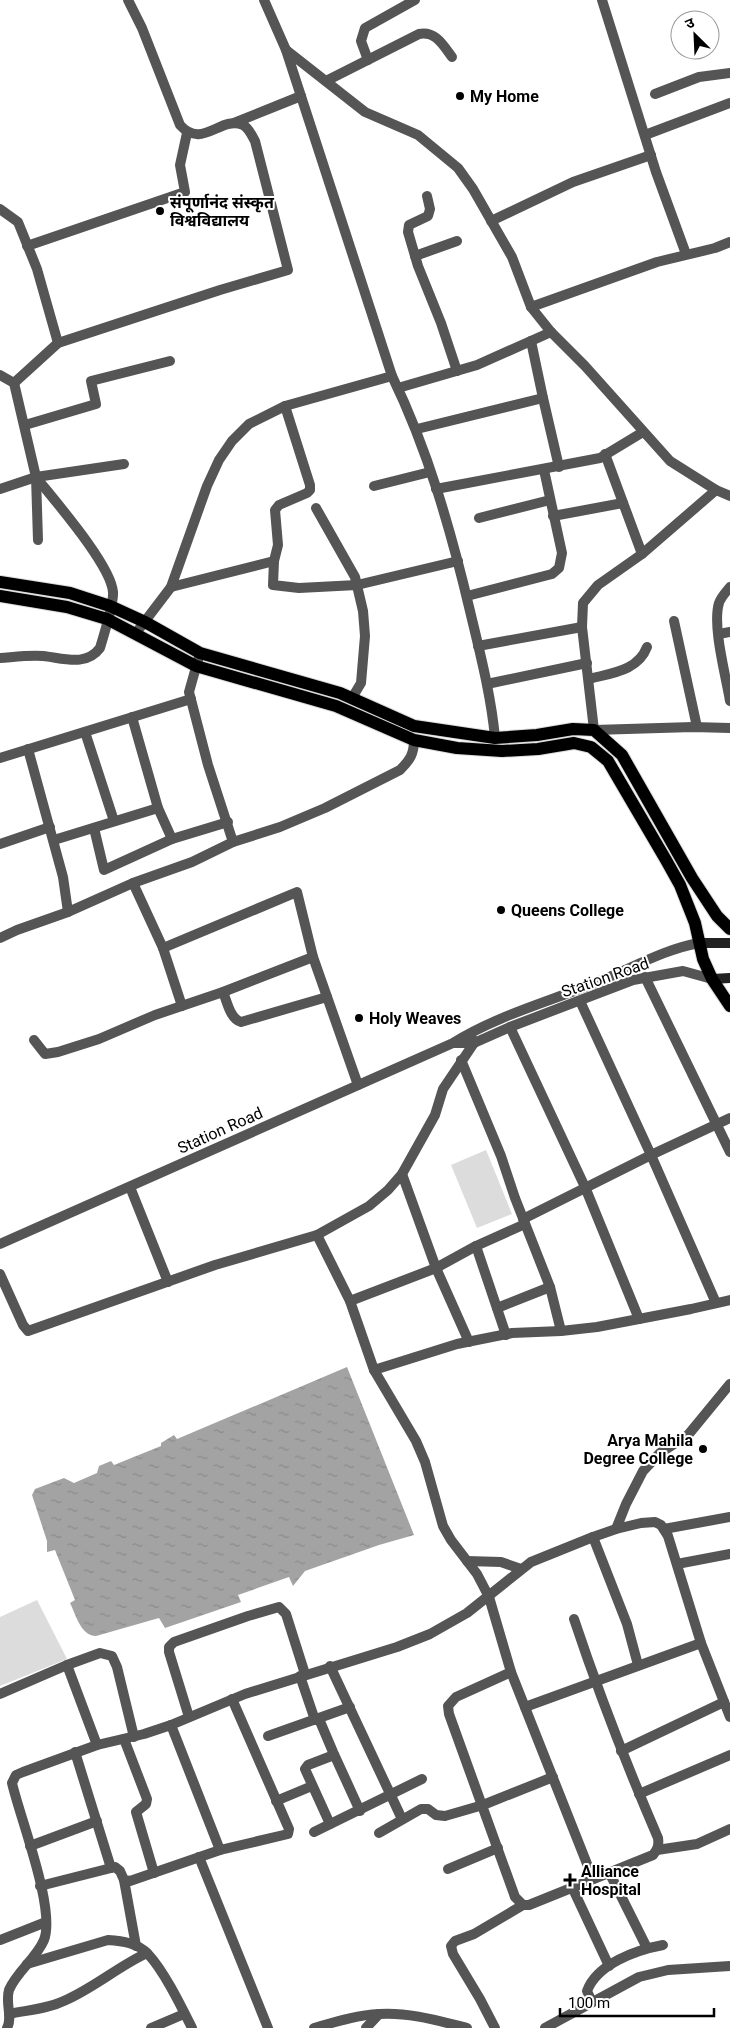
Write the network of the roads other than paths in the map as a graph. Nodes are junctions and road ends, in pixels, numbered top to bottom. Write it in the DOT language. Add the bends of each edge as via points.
graph roads {
  1 [pos="128,0"];
  2 [pos="264,0"];
  3 [pos="415,0"];
  4 [pos="602,0"];
  5 [pos="286,50"];
  6 [pos="452,57"];
  7 [pos="368,60"];
  8 [pos="730,73"];
  9 [pos="326,82"];
  10 [pos="655,94"];
  11 [pos="301,96"];
  12 [pos="730,103"];
  13 [pos="234,123"];
  14 [pos="187,133"];
  15 [pos="645,135"];
  16 [pos="651,155"];
  17 [pos="427,196"];
  18 [pos="0,209"];
  19 [pos="491,221"];
  20 [pos="457,241"];
  21 [pos="730,242"];
  22 [pos="28,246"];
  23 [pos="686,254"];
  24 [pos="415,256"];
  25 [pos="531,307"];
  26 [pos="551,332"];
  27 [pos="531,341"];
  28 [pos="58,343"];
  29 [pos="170,360"];
  30 [pos="457,371"];
  31 [pos="0,375"];
  32 [pos="392,376"];
  33 [pos="14,382"];
  34 [pos="398,388"];
  35 [pos="544,398"];
  36 [pos="284,406"];
  37 [pos="25,425"];
  38 [pos="417,429"];
  39 [pos="644,432"];
  40 [pos="605,454"];
  41 [pos="124,464"];
  42 [pos="559,467"];
  43 [pos="544,470"];
  44 [pos="430,472"];
  45 [pos="36,477"];
  46 [pos="374,486"];
  47 [pos="0,489"];
  48 [pos="436,489"];
  49 [pos="716,490"];
  50 [pos="730,496"];
  51 [pos="550,500"];
  52 [pos="623,503"];
  53 [pos="316,508"];
  54 [pos="553,516"];
  55 [pos="479,518"];
  56 [pos="38,540"];
  57 [pos="642,554"];
  58 [pos="458,560"];
  59 [pos="274,561"];
  60 [pos="0,582"];
  61 [pos="357,585"];
  62 [pos="171,587"];
  63 [pos="730,587"];
  64 [pos="0,596"];
  65 [pos="467,596"];
  66 [pos="110,606"];
  67 [pos="107,619"];
  68 [pos="674,621"];
  69 [pos="145,622"];
  70 [pos="582,628"];
  71 [pos="730,632"];
  72 [pos="136,633"];
  73 [pos="719,634"];
  74 [pos="478,646"];
  75 [pos="647,647"];
  76 [pos="200,653"];
  77 [pos="0,658"];
  78 [pos="586,663"];
  79 [pos="196,666"];
  80 [pos="589,679"];
  81 [pos="487,684"];
  82 [pos="352,698"];
  83 [pos="191,699"];
  84 [pos="730,701"];
  85 [pos="132,717"];
  86 [pos="697,727"];
  87 [pos="730,728"];
  88 [pos="594,730"];
  89 [pos="85,732"];
  90 [pos="495,738"];
  91 [pos="414,740"];
  92 [pos="28,749"];
  93 [pos="0,758"];
  94 [pos="158,808"];
  95 [pos="114,821"];
  96 [pos="228,822"];
  97 [pos="50,827"];
  98 [pos="94,828"];
  99 [pos="172,839"];
  100 [pos="54,840"];
  101 [pos="233,842"];
  102 [pos="0,844"];
  103 [pos="133,883"];
  104 [pos="68,912"];
  105 [pos="730,929"];
  106 [pos="0,938"];
  107 [pos="699,943"];
  108 [pos="730,943"];
  109 [pos="163,948"];
  110 [pos="313,958"];
  111 [pos="645,977"];
  112 [pos="730,978"];
  113 [pos="712,979"];
  114 [pos="224,992"];
  115 [pos="327,997"];
  116 [pos="580,1001"];
  117 [pos="182,1006"];
  118 [pos="730,1006"];
  119 [pos="510,1027"];
  120 [pos="471,1032"];
  121 [pos="34,1040"];
  122 [pos="453,1043"];
  123 [pos="474,1043"];
  124 [pos="461,1060"];
  125 [pos="358,1085"];
  126 [pos="730,1118"];
  127 [pos="717,1124"];
  128 [pos="730,1152"];
  129 [pos="651,1155"];
  130 [pos="402,1174"];
  131 [pos="130,1187"];
  132 [pos="585,1187"];
  133 [pos="524,1222"];
  134 [pos="317,1235"];
  135 [pos="0,1244"];
  136 [pos="476,1246"];
  137 [pos="436,1268"];
  138 [pos="0,1274"];
  139 [pos="168,1282"];
  140 [pos="550,1287"];
  141 [pos="730,1300"];
  142 [pos="350,1301"];
  143 [pos="716,1303"];
  144 [pos="497,1308"];
  145 [pos="639,1319"];
  146 [pos="561,1331"];
  147 [pos="506,1335"];
  148 [pos="469,1342"];
  149 [pos="374,1370"];
  150 [pos="730,1384"];
  151 [pos="730,1516"];
  152 [pos="616,1529"];
  153 [pos="664,1529"];
  154 [pos="594,1537"];
  155 [pos="730,1554"];
  156 [pos="467,1561"];
  157 [pos="677,1564"];
  158 [pos="520,1569"];
  159 [pos="489,1597"];
  160 [pos="574,1619"];
  161 [pos="701,1643"];
  162 [pos="67,1665"];
  163 [pos="638,1665"];
  164 [pos="330,1666"];
  165 [pos="511,1672"];
  166 [pos="303,1675"];
  167 [pos="595,1682"];
  168 [pos="0,1694"];
  169 [pos="232,1699"];
  170 [pos="724,1702"];
  171 [pos="350,1707"];
  172 [pos="525,1707"];
  173 [pos="189,1717"];
  174 [pos="730,1717"];
  175 [pos="317,1719"];
  176 [pos="171,1725"];
  177 [pos="268,1736"];
  178 [pos="129,1738"];
  179 [pos="97,1745"];
  180 [pos="621,1751"];
  181 [pos="75,1752"];
  182 [pos="334,1755"];
  183 [pos="730,1755"];
  184 [pos="553,1777"];
  185 [pos="422,1779"];
  186 [pos="312,1786"];
  187 [pos="639,1794"];
  188 [pos="391,1795"];
  189 [pos="276,1801"];
  190 [pos="483,1805"];
  191 [pos="360,1811"];
  192 [pos="402,1820"];
  193 [pos="97,1822"];
  194 [pos="330,1824"];
  195 [pos="730,1829"];
  196 [pos="314,1832"];
  197 [pos="379,1833"];
  198 [pos="30,1846"];
  199 [pos="498,1848"];
  200 [pos="220,1850"];
  201 [pos="657,1850"];
  202 [pos="199,1857"];
  203 [pos="112,1868"];
  204 [pos="448,1869"];
  205 [pos="609,1872"];
  206 [pos="154,1873"];
  207 [pos="593,1879"];
  208 [pos="124,1880"];
  209 [pos="40,1886"];
  210 [pos="572,1887"];
  211 [pos="523,1905"];
  212 [pos="46,1922"];
  213 [pos="0,1940"];
  214 [pos="663,1945"];
  215 [pos="136,1946"];
  216 [pos="647,1948"];
  217 [pos="147,1953"];
  218 [pos="27,1964"];
  219 [pos="609,1966"];
  220 [pos="730,1966"];
  221 [pos="592,2002"];
  222 [pos="9,2014"];
  223 [pos="184,2014"];
  224 [pos="379,2014"];
  225 [pos="7,2028"];
  226 [pos="153,2028"];
  227 [pos="192,2028"];
  228 [pos="268,2028"];
  229 [pos="314,2028"];
  230 [pos="366,2028"];
  231 [pos="468,2028"];
  232 [pos="495,2028"];
  233 [pos="545,2028"];
  1 -- 14 [label="street" via="180,125"];
  2 -- 5 [label="street"];
  3 -- 7 [label="street" via="365,28 362,41"];
  4 -- 15 [label="street"];
  5 -- 9 [label="street"];
  5 -- 11 [label="street"];
  6 -- 7 [label="street" via="442,43 427,33"];
  7 -- 9 [label="street"];
  8 -- 10 [label="street" via="699,77"];
  9 -- 19 [label="street" via="365,112 418,135 444,155 458,168"];
  11 -- 13 [label="street"];
  11 -- 32 [label="street"];
  12 -- 15 [label="street"];
  13 -- 14 [label="street" via="195,135"];
  13 -- 28 [label="street" via="244,125 255,141 288,270"];
  14 -- 22 [label="street" via="180,165 186,192"];
  15 -- 16 [label="street"];
  16 -- 19 [label="street" via="573,182"];
  16 -- 23 [label="street"];
  17 -- 24 [label="street" via="428,216 408,228"];
  18 -- 22 [label="street" via="18,222"];
  19 -- 25 [label="street" via="512,256"];
  20 -- 24 [label="street"];
  21 -- 23 [label="street"];
  22 -- 28 [label="street"];
  23 -- 25 [label="street"];
  24 -- 30 [label="street"];
  25 -- 26 [label="street"];
  26 -- 27 [label="street"];
  26 -- 39 [label="street"];
  27 -- 30 [label="street"];
  27 -- 35 [label="street"];
  28 -- 33 [label="street"];
  29 -- 37 [label="street" via="91,381 96,404"];
  30 -- 34 [label="street"];
  31 -- 33 [label="street"];
  32 -- 34 [label="street"];
  32 -- 36 [label="street"];
  33 -- 37 [label="street"];
  34 -- 38 [label="street"];
  35 -- 38 [label="street"];
  35 -- 42 [label="street"];
  36 -- 59 [label="street" via="310,481 310,490 275,510 278,545"];
  36 -- 62 [label="street" via="249,424 219,460"];
  37 -- 45 [label="street"];
  38 -- 44 [label="street"];
  39 -- 40 [label="street"];
  39 -- 49 [label="street" via="670,462"];
  40 -- 42 [label="street"];
  40 -- 52 [label="street"];
  41 -- 45 [label="street"];
  42 -- 43 [label="street"];
  43 -- 48 [label="street"];
  43 -- 51 [label="street"];
  44 -- 46 [label="street"];
  44 -- 48 [label="street"];
  45 -- 47 [label="street"];
  45 -- 56 [label="street"];
  45 -- 66 [label="street" via="105,569 114,594"];
  48 -- 58 [label="street"];
  49 -- 50 [label="street"];
  49 -- 57 [label="street"];
  51 -- 54 [label="street"];
  51 -- 55 [label="street"];
  52 -- 54 [label="street"];
  52 -- 57 [label="street"];
  53 -- 61 [label="street"];
  54 -- 65 [label="street" via="562,553 558,568 552,574"];
  57 -- 70 [label="street" via="590,594 583,603"];
  58 -- 61 [label="street"];
  58 -- 65 [label="street"];
  59 -- 61 [label="street" via="273,585 299,588"];
  59 -- 62 [label="street"];
  60 -- 66 [label="main road" via="70,593"];
  61 -- 82 [label="street" via="365,636 361,683"];
  62 -- 69 [label="street"];
  63 -- 73 [label="street" via="719,603"];
  64 -- 67 [label="main road" via="67,607"];
  65 -- 74 [label="street"];
  66 -- 67 [label="street"];
  66 -- 69 [label="main road"];
  67 -- 72 [label="main road"];
  67 -- 77 [label="street" via="100,648 89,658 80,661 42,656"];
  68 -- 86 [label="street"];
  69 -- 72 [label="street"];
  69 -- 76 [label="main road"];
  70 -- 74 [label="street"];
  70 -- 78 [label="street"];
  71 -- 73 [label="street"];
  72 -- 79 [label="main road"];
  73 -- 84 [label="street"];
  74 -- 81 [label="street"];
  75 -- 80 [label="street" via="639,662 630,668"];
  76 -- 79 [label="street"];
  76 -- 82 [label="main road"];
  78 -- 80 [label="street"];
  78 -- 81 [label="street"];
  79 -- 83 [label="street" via="189,692"];
  79 -- 91 [label="main road" via="336,706"];
  80 -- 88 [label="street"];
  81 -- 90 [label="street"];
  82 -- 90 [label="main road" via="414,726"];
  83 -- 85 [label="street"];
  83 -- 96 [label="street" via="208,765"];
  85 -- 89 [label="street"];
  85 -- 94 [label="street"];
  86 -- 87 [label="street"];
  86 -- 88 [label="street"];
  88 -- 90 [label="main road" via="573,729"];
  88 -- 105 [label="main road" via="622,755 696,884 717,916"];
  89 -- 92 [label="street"];
  89 -- 95 [label="street"];
  91 -- 101 [label="street" via="414,752 400,770 326,808"];
  91 -- 107 [label="main road" via="502,751 574,743 599,752 625,788 680,885"];
  92 -- 93 [label="street"];
  92 -- 97 [label="street"];
  94 -- 95 [label="street"];
  94 -- 99 [label="street"];
  95 -- 98 [label="street"];
  96 -- 99 [label="street"];
  96 -- 101 [label="street"];
  97 -- 100 [label="street"];
  97 -- 102 [label="street"];
  98 -- 99 [label="street" via="104,870"];
  98 -- 100 [label="street"];
  100 -- 104 [label="street"];
  101 -- 103 [label="street" via="192,862"];
  103 -- 104 [label="street"];
  103 -- 109 [label="street"];
  104 -- 106 [label="street"];
  107 -- 108 [label="main road"];
  107 -- 113 [label="main road"];
  107 -- 120 [label="street, Station Road" via="682,946"];
  109 -- 110 [label="street" via="297,892"];
  109 -- 117 [label="street"];
  110 -- 114 [label="street"];
  110 -- 115 [label="street"];
  111 -- 113 [label="street, Station Road" via="683,971"];
  111 -- 116 [label="street, Station Road"];
  111 -- 127 [label="street"];
  112 -- 113 [label="main road"];
  113 -- 118 [label="main road"];
  114 -- 115 [label="street" via="236,1021 241,1022"];
  114 -- 117 [label="street"];
  115 -- 125 [label="street"];
  116 -- 119 [label="street, Station Road"];
  116 -- 129 [label="street"];
  117 -- 121 [label="street" via="58,1052 45,1054"];
  119 -- 123 [label="street, Station Road"];
  119 -- 132 [label="street"];
  120 -- 122 [label="street, Station Road"];
  120 -- 123 [label="street"];
  122 -- 123 [label="street, Station Road"];
  122 -- 125 [label="street, Station Road"];
  123 -- 124 [label="street"];
  124 -- 130 [label="street" via="443,1089 435,1115"];
  124 -- 133 [label="street"];
  125 -- 131 [label="street, Station Road"];
  126 -- 127 [label="street"];
  127 -- 128 [label="street"];
  127 -- 129 [label="street"];
  129 -- 132 [label="street"];
  129 -- 143 [label="street"];
  130 -- 134 [label="street" via="369,1206"];
  130 -- 137 [label="street"];
  131 -- 135 [label="street, Station Road"];
  131 -- 139 [label="street"];
  132 -- 133 [label="street"];
  132 -- 145 [label="street"];
  133 -- 136 [label="street"];
  133 -- 140 [label="street"];
  134 -- 139 [label="street"];
  134 -- 142 [label="street"];
  136 -- 137 [label="street"];
  136 -- 144 [label="street"];
  137 -- 142 [label="street"];
  137 -- 148 [label="street"];
  138 -- 139 [label="street" via="22,1325 28,1331"];
  140 -- 144 [label="street"];
  140 -- 146 [label="street"];
  141 -- 143 [label="street"];
  142 -- 149 [label="street"];
  143 -- 145 [label="street"];
  144 -- 147 [label="street"];
  145 -- 146 [label="street"];
  146 -- 147 [label="street"];
  147 -- 148 [label="street"];
  148 -- 149 [label="street"];
  149 -- 156 [label="street" via="416,1441 443,1526"];
  150 -- 152 [label="street" via="688,1435 660,1453 643,1471"];
  151 -- 153 [label="street"];
  152 -- 153 [label="street" via="655,1522"];
  152 -- 154 [label="street"];
  153 -- 157 [label="street"];
  154 -- 158 [label="street"];
  154 -- 163 [label="street" via="627,1624"];
  155 -- 157 [label="street"];
  156 -- 158 [label="street" via="501,1562"];
  156 -- 159 [label="street" via="478,1574"];
  157 -- 161 [label="street"];
  158 -- 159 [label="street"];
  159 -- 164 [label="street" via="430,1634"];
  159 -- 165 [label="street"];
  160 -- 167 [label="street"];
  161 -- 163 [label="street"];
  161 -- 170 [label="street"];
  162 -- 168 [label="street"];
  162 -- 178 [label="street" via="100,1653 112,1656"];
  162 -- 179 [label="street"];
  163 -- 167 [label="street"];
  164 -- 166 [label="street"];
  164 -- 171 [label="street"];
  165 -- 172 [label="street"];
  165 -- 190 [label="street" via="456,1697 448,1706"];
  166 -- 169 [label="street"];
  166 -- 173 [label="street" via="286,1614 279,1607 174,1642 169,1652"];
  166 -- 175 [label="street"];
  167 -- 172 [label="street"];
  167 -- 180 [label="street"];
  169 -- 173 [label="street"];
  169 -- 189 [label="street"];
  170 -- 174 [label="street"];
  170 -- 180 [label="street"];
  171 -- 175 [label="street"];
  171 -- 188 [label="street"];
  172 -- 184 [label="street"];
  173 -- 176 [label="street"];
  175 -- 177 [label="street"];
  175 -- 182 [label="street"];
  176 -- 178 [label="street"];
  176 -- 200 [label="street"];
  178 -- 179 [label="street"];
  178 -- 206 [label="street" via="147,1799 136,1812"];
  179 -- 181 [label="street"];
  180 -- 187 [label="street"];
  181 -- 193 [label="street"];
  181 -- 198 [label="street" via="13,1779 16,1801"];
  182 -- 186 [label="street" via="306,1767"];
  182 -- 191 [label="street"];
  183 -- 187 [label="street"];
  184 -- 190 [label="street"];
  184 -- 207 [label="street"];
  185 -- 188 [label="street"];
  186 -- 189 [label="street"];
  186 -- 194 [label="street"];
  187 -- 201 [label="street" via="658,1838"];
  188 -- 191 [label="street"];
  188 -- 192 [label="street"];
  189 -- 200 [label="street" via="289,1829 288,1834"];
  190 -- 192 [label="street" via="445,1816 424,1808"];
  190 -- 199 [label="street"];
  191 -- 194 [label="street"];
  192 -- 197 [label="street"];
  193 -- 198 [label="street"];
  193 -- 203 [label="street"];
  194 -- 196 [label="street"];
  195 -- 201 [label="street" via="696,1844"];
  198 -- 209 [label="street"];
  199 -- 204 [label="street"];
  199 -- 211 [label="street" via="515,1897"];
  200 -- 202 [label="street"];
  201 -- 205 [label="street" via="653,1855"];
  202 -- 206 [label="street"];
  202 -- 228 [label="street"];
  203 -- 208 [label="street" via="120,1871"];
  203 -- 209 [label="street"];
  205 -- 207 [label="street"];
  205 -- 216 [label="street"];
  206 -- 208 [label="street"];
  207 -- 210 [label="street"];
  208 -- 215 [label="street"];
  209 -- 212 [label="street"];
  210 -- 211 [label="street"];
  210 -- 219 [label="street"];
  211 -- 232 [label="street" via="451,1946"];
  212 -- 213 [label="street"];
  212 -- 218 [label="street" via="44,1939"];
  214 -- 216 [label="street"];
  215 -- 217 [label="street"];
  215 -- 218 [label="street" via="108,1940"];
  216 -- 219 [label="street"];
  217 -- 222 [label="street" via="119,1967 80,1994 50,2006"];
  217 -- 223 [label="street"];
  218 -- 222 [label="street" via="9,1991"];
  219 -- 221 [label="street" via="586,1991"];
  220 -- 221 [label="street" via="653,1973 626,1983"];
  221 -- 233 [label="street"];
  222 -- 225 [label="street"];
  223 -- 226 [label="street"];
  223 -- 227 [label="street"];
  224 -- 229 [label="street"];
  224 -- 230 [label="street"];
  224 -- 231 [label="street" via="408,2015"];
}
